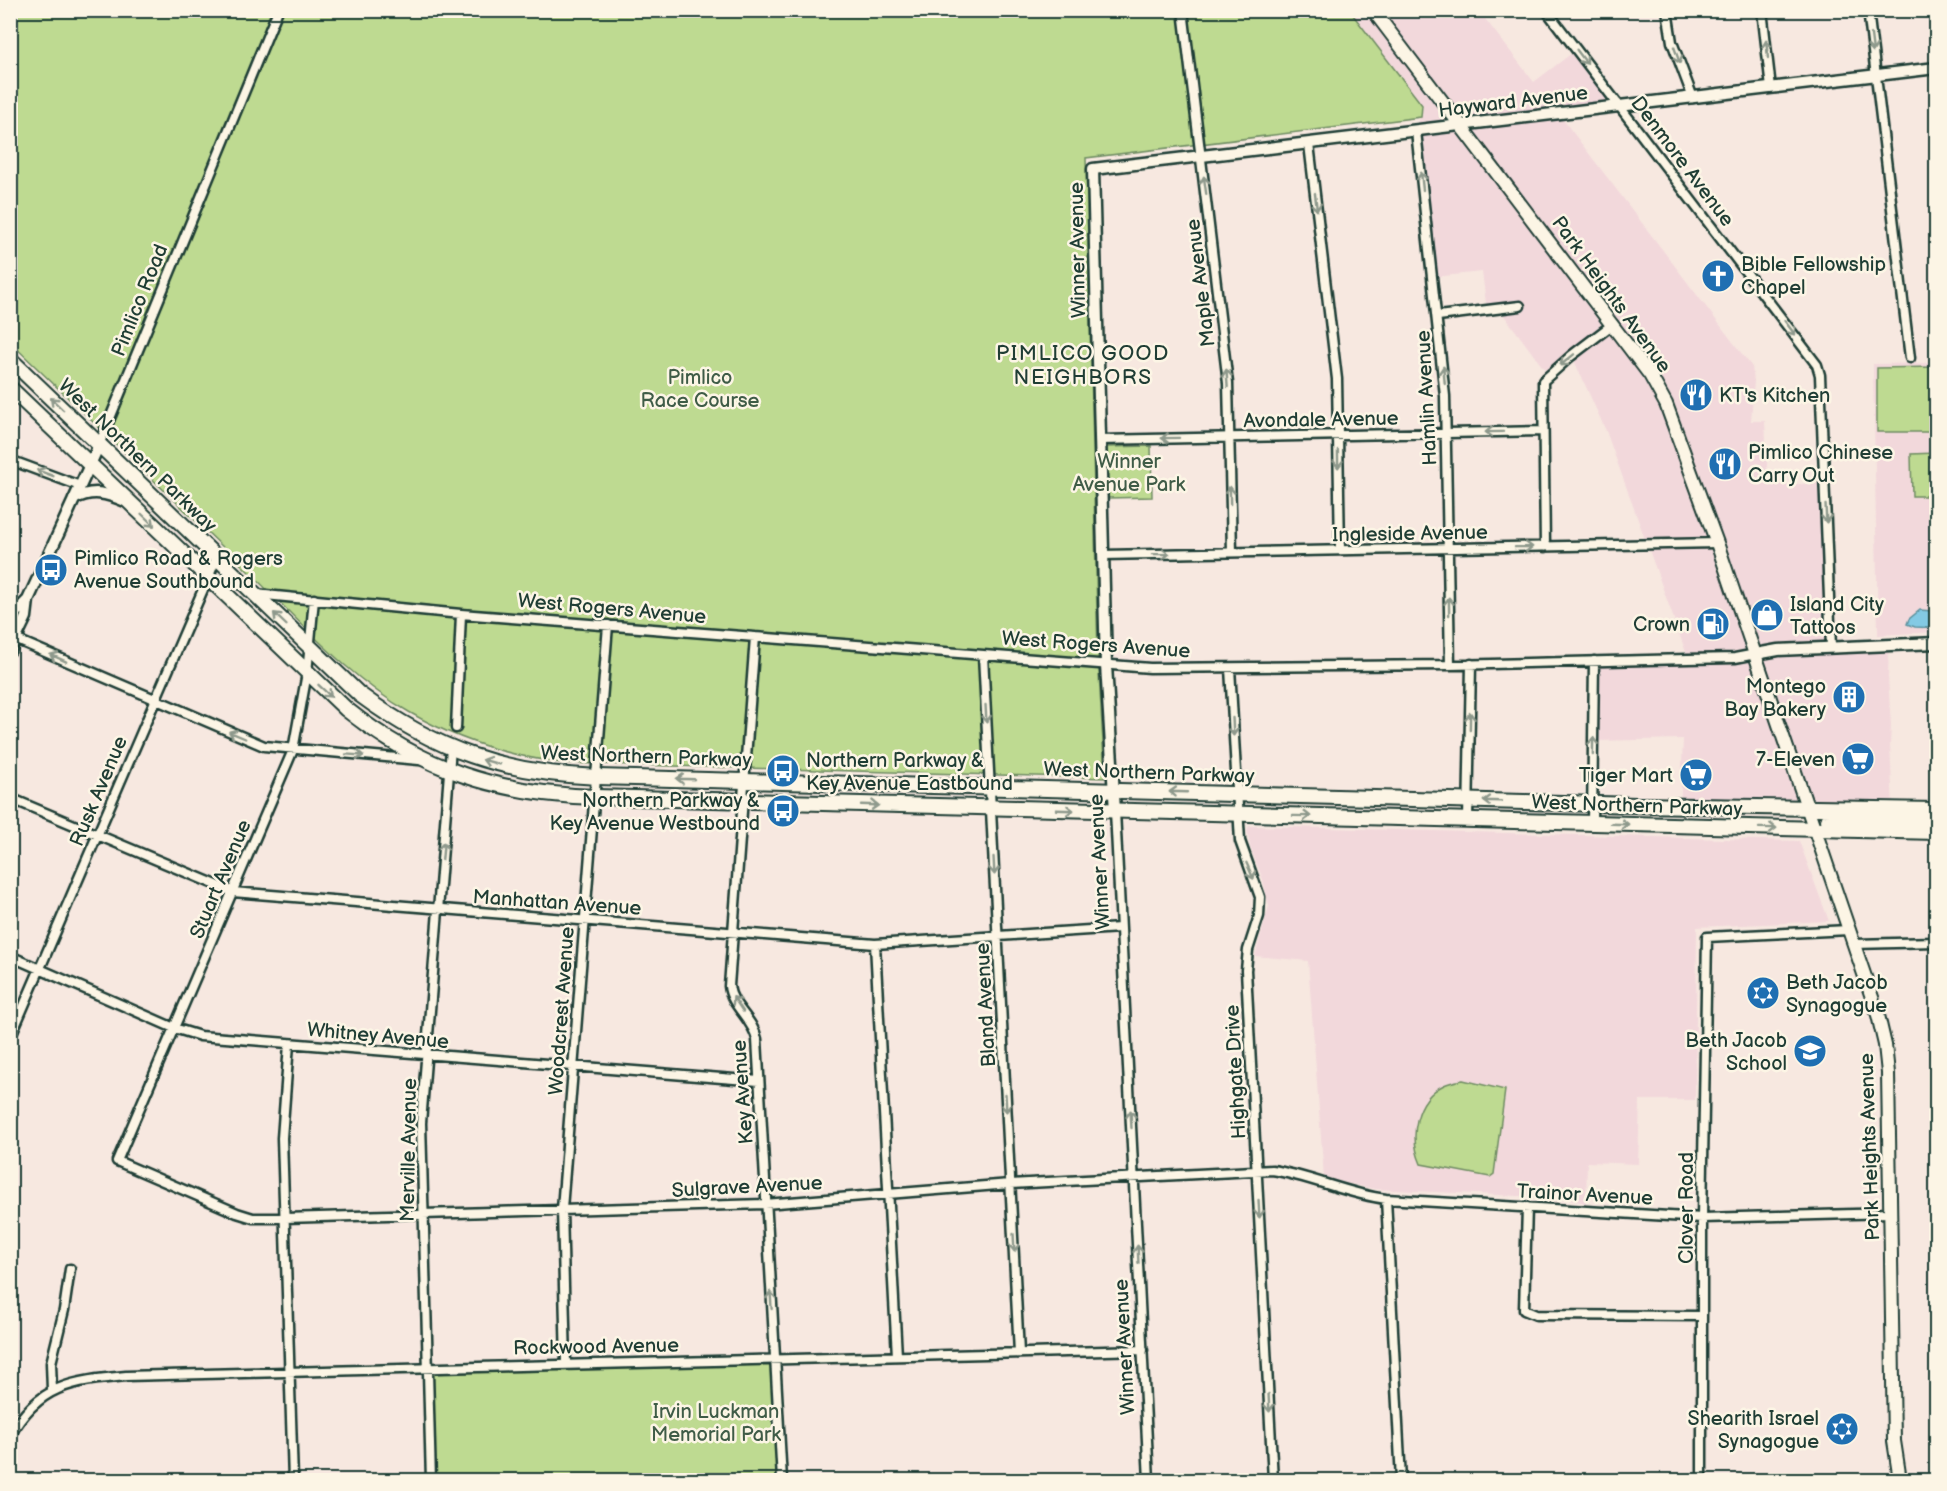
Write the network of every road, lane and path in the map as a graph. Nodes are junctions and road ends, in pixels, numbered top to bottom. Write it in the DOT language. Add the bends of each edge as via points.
graph roads {
  1 [pos="278,10"];
  2 [pos="1183,10"];
  3 [pos="1373,10"];
  4 [pos="1546,10"];
  5 [pos="1667,10"];
  6 [pos="1762,10"];
  7 [pos="1868,10"];
  8 [pos="1936,68"];
  9 [pos="1876,76"];
  10 [pos="1771,88"];
  11 [pos="1693,98"];
  12 [pos="1620,106"];
  13 [pos="1461,126"];
  14 [pos="1416,131"];
  15 [pos="1309,144"];
  16 [pos="1201,156"];
  17 [pos="1093,169"];
  18 [pos="1520,306"];
  19 [pos="1438,316"];
  20 [pos="1613,324"];
  21 [pos="1910,358"];
  22 [pos="10,359"];
  23 [pos="10,388"];
  24 [pos="1542,431"];
  25 [pos="1446,433"];
  26 [pos="1338,436"];
  27 [pos="1229,437"];
  28 [pos="1100,440"];
  29 [pos="99,445"];
  30 [pos="10,460"];
  31 [pos="90,465"];
  32 [pos="80,486"];
  33 [pos="74,499"];
  34 [pos="132,505"];
  35 [pos="1717,543"];
  36 [pos="1545,547"];
  37 [pos="1448,549"];
  38 [pos="1340,550"];
  39 [pos="1232,552"];
  40 [pos="1103,555"];
  41 [pos="217,557"];
  42 [pos="208,578"];
  43 [pos="255,594"];
  44 [pos="314,599"];
  45 [pos="27,600"];
  46 [pos="461,614"];
  47 [pos="10,623"];
  48 [pos="608,625"];
  49 [pos="755,637"];
  50 [pos="12,643"];
  51 [pos="1936,643"];
  52 [pos="309,647"];
  53 [pos="1831,647"];
  54 [pos="1756,654"];
  55 [pos="983,655"];
  56 [pos="1594,661"];
  57 [pos="1471,664"];
  58 [pos="1106,665"];
  59 [pos="1450,665"];
  60 [pos="1230,668"];
  61 [pos="307,673"];
  62 [pos="155,700"];
  63 [pos="456,728"];
  64 [pos="451,748"];
  65 [pos="293,750"];
  66 [pos="427,760"];
  67 [pos="449,770"];
  68 [pos="598,777"];
  69 [pos="743,780"];
  70 [pos="990,787"];
  71 [pos="1113,790"];
  72 [pos="1237,794"];
  73 [pos="596,797"];
  74 [pos="10,798"];
  75 [pos="742,801"];
  76 [pos="1468,801"];
  77 [pos="1592,804"];
  78 [pos="991,808"];
  79 [pos="1809,808"];
  80 [pos="1936,810"];
  81 [pos="1115,811"];
  82 [pos="1237,814"];
  83 [pos="1468,820"];
  84 [pos="1592,823"];
  85 [pos="1815,829"];
  86 [pos="1936,832"];
  87 [pos="98,835"];
  88 [pos="233,892"];
  89 [pos="438,910"];
  90 [pos="585,921"];
  91 [pos="1120,928"];
  92 [pos="1849,930"];
  93 [pos="733,932"];
  94 [pos="998,935"];
  95 [pos="1936,942"];
  96 [pos="875,944"];
  97 [pos="1854,944"];
  98 [pos="10,956"];
  99 [pos="40,969"];
  100 [pos="174,1028"];
  101 [pos="10,1038"];
  102 [pos="289,1044"];
  103 [pos="426,1055"];
  104 [pos="574,1067"];
  105 [pos="759,1081"];
  106 [pos="117,1161"];
  107 [pos="1257,1172"];
  108 [pos="1134,1178"];
  109 [pos="1011,1184"];
  110 [pos="888,1194"];
  111 [pos="1386,1199"];
  112 [pos="765,1204"];
  113 [pos="1527,1207"];
  114 [pos="562,1209"];
  115 [pos="1890,1213"];
  116 [pos="423,1214"];
  117 [pos="285,1218"];
  118 [pos="1702,1218"];
  119 [pos="70,1269"];
  120 [pos="1702,1316"];
  121 [pos="1143,1350"];
  122 [pos="1019,1353"];
  123 [pos="897,1356"];
  124 [pos="775,1359"];
  125 [pos="566,1363"];
  126 [pos="427,1368"];
  127 [pos="289,1373"];
  128 [pos="52,1390"];
  129 [pos="10,1436"];
  130 [pos="293,1480"];
  131 [pos="430,1480"];
  132 [pos="782,1480"];
  133 [pos="1149,1480"];
  134 [pos="1273,1480"];
  135 [pos="1401,1480"];
  136 [pos="1702,1480"];
  137 [pos="1900,1480"];
  1 -- 29 [label="street, Pimlico Road"];
  2 -- 16 [label="street, Maple Avenue"];
  3 -- 13 [label="main road, Park Heights Avenue"];
  4 -- 12 [label="street, Denmore Avenue, one-way"];
  5 -- 11 [label="street, one-way" via="1672,42"];
  10 -- 6 [label="street, one-way"];
  7 -- 9 [label="street, one-way"];
  8 -- 9 [label="street, Hayward Avenue"];
  9 -- 10 [label="street, Hayward Avenue"];
  9 -- 21 [label="street"];
  10 -- 11 [label="street, Hayward Avenue"];
  11 -- 12 [label="street, Hayward Avenue"];
  12 -- 13 [label="street, Hayward Avenue"];
  12 -- 53 [label="street, Denmore Avenue, one-way" via="1819,370"];
  13 -- 14 [label="street, Hayward Avenue"];
  13 -- 20 [label="main road, Park Heights Avenue"];
  14 -- 15 [label="street, Hayward Avenue"];
  19 -- 14 [label="street, Hamlin Avenue, one-way"];
  15 -- 16 [label="street, Hayward Avenue"];
  15 -- 26 [label="street, one-way" via="1337,379"];
  16 -- 17 [label="street, Hayward Avenue"];
  27 -- 16 [label="street, Maple Avenue, one-way" via="1227,369"];
  17 -- 28 [label="street, Winner Avenue"];
  18 -- 19 [label="street"];
  25 -- 19 [label="street, Hamlin Avenue, one-way"];
  20 -- 24 [label="street, one-way" via="1545,378 1541,388"];
  20 -- 35 [label="main road, Park Heights Avenue" via="1666,404"];
  29 -- 22 [label="main road, West Northern Parkway, one-way"];
  23 -- 31 [label="main road, West Northern Parkway"];
  24 -- 25 [label="street, Avondale Avenue, one-way"];
  24 -- 36 [label="street"];
  25 -- 26 [label="street, Avondale Avenue"];
  25 -- 37 [label="street, Hamlin Avenue"];
  26 -- 27 [label="street, Avondale Avenue"];
  26 -- 38 [label="street, one-way"];
  27 -- 28 [label="street, Avondale Avenue, one-way"];
  39 -- 27 [label="street, Maple Avenue, one-way"];
  28 -- 40 [label="street, Winner Avenue"];
  29 -- 31 [label="street, Pimlico Road"];
  29 -- 41 [label="main road, West Northern Parkway"];
  32 -- 30 [label="street, one-way"];
  31 -- 32 [label="street, Pimlico Road"];
  31 -- 34 [label="main road, West Northern Parkway"];
  32 -- 33 [label="street, Pimlico Road"];
  33 -- 34 [label="street" via="98,492"];
  33 -- 45 [label="street, Pimlico Road"];
  34 -- 42 [label="main road, West Northern Parkway, one-way"];
  35 -- 36 [label="street, Ingleside Avenue"];
  35 -- 54 [label="main road, Park Heights Avenue"];
  37 -- 36 [label="street, Ingleside Avenue, one-way"];
  37 -- 38 [label="street, Ingleside Avenue"];
  59 -- 37 [label="street, Hamlin Avenue, one-way"];
  38 -- 39 [label="street, Ingleside Avenue"];
  40 -- 39 [label="street, Ingleside Avenue, one-way"];
  40 -- 58 [label="street, Winner Avenue"];
  41 -- 42 [label="street, Rusk Avenue"];
  41 -- 43 [label="main road, West Northern Parkway"];
  42 -- 61 [label="main road, West Northern Parkway"];
  42 -- 62 [label="street, Rusk Avenue"];
  43 -- 44 [label="street, West Rogers Avenue"];
  52 -- 43 [label="main road, West Northern Parkway, one-way"];
  44 -- 46 [label="street, West Rogers Avenue"];
  44 -- 52 [label="street, Stuart Avenue"];
  45 -- 47 [label="street, Pimlico Road"];
  45 -- 50 [label="street, Pimlico Road" via="26,617"];
  46 -- 48 [label="street, West Rogers Avenue"];
  46 -- 63 [label="street"];
  48 -- 49 [label="street, West Rogers Avenue"];
  48 -- 68 [label="street, Woodcrest Avenue"];
  49 -- 55 [label="street, West Rogers Avenue"];
  49 -- 69 [label="street, Key Avenue"];
  62 -- 50 [label="street, one-way"];
  51 -- 53 [label="street, West Rogers Avenue"];
  52 -- 61 [label="street, Stuart Avenue"];
  52 -- 64 [label="main road, West Northern Parkway" via="380,709"];
  53 -- 54 [label="street, West Rogers Avenue"];
  54 -- 56 [label="street, West Rogers Avenue" via="1735,658"];
  54 -- 79 [label="main road, Park Heights Avenue"];
  55 -- 58 [label="street, West Rogers Avenue"];
  55 -- 70 [label="street, Bland Avenue, one-way"];
  56 -- 57 [label="street, West Rogers Avenue"];
  77 -- 56 [label="street, one-way"];
  57 -- 59 [label="street, West Rogers Avenue"];
  76 -- 57 [label="street, one-way"];
  58 -- 60 [label="street, West Rogers Avenue"];
  58 -- 71 [label="street, Winner Avenue"];
  59 -- 60 [label="street, West Rogers Avenue"];
  60 -- 72 [label="street, Highgate Drive, one-way"];
  61 -- 65 [label="street, Stuart Avenue"];
  61 -- 66 [label="main road, West Northern Parkway, one-way" via="367,726"];
  65 -- 62 [label="street, one-way" via="258,744"];
  62 -- 87 [label="street, Rusk Avenue"];
  64 -- 67 [label="street, Merville Avenue"];
  68 -- 64 [label="main road, West Northern Parkway, one-way" via="525,770"];
  65 -- 66 [label="street, one-way"];
  65 -- 88 [label="street, Stuart Avenue"];
  66 -- 67 [label="main road, West Northern Parkway"];
  67 -- 73 [label="main road, West Northern Parkway" via="498,786"];
  89 -- 67 [label="street, Merville Avenue, one-way"];
  69 -- 68 [label="main road, West Northern Parkway, one-way"];
  68 -- 73 [label="street, Woodcrest Avenue"];
  69 -- 70 [label="main road, West Northern Parkway"];
  69 -- 75 [label="street, Key Avenue"];
  70 -- 71 [label="main road, West Northern Parkway"];
  70 -- 78 [label="street, Bland Avenue"];
  72 -- 71 [label="main road, West Northern Parkway, one-way"];
  71 -- 81 [label="street, Winner Avenue"];
  72 -- 76 [label="main road, West Northern Parkway"];
  72 -- 82 [label="street, Highgate Drive"];
  73 -- 75 [label="main road, West Northern Parkway"];
  73 -- 90 [label="street, Woodcrest Avenue"];
  74 -- 87 [label="street, Manhattan Avenue"];
  75 -- 78 [label="main road, West Northern Parkway, one-way"];
  75 -- 93 [label="street, Key Avenue"];
  77 -- 76 [label="main road, West Northern Parkway, one-way"];
  76 -- 83 [label="street"];
  77 -- 79 [label="main road, West Northern Parkway"];
  77 -- 84 [label="street"];
  78 -- 81 [label="main road, West Northern Parkway, one-way"];
  78 -- 94 [label="street, Bland Avenue, one-way"];
  79 -- 80 [label="main road, West Northern Parkway"];
  79 -- 85 [label="main road, Park Heights Avenue"];
  80 -- 85 [label="main road" via="1918,819 1823,820"];
  81 -- 82 [label="main road, West Northern Parkway"];
  81 -- 91 [label="street, Winner Avenue"];
  82 -- 83 [label="main road, West Northern Parkway, one-way"];
  82 -- 107 [label="street, Highgate Drive, one-way" via="1243,853 1255,880 1260,907 1246,970"];
  83 -- 84 [label="main road, West Northern Parkway"];
  84 -- 85 [label="main road, West Northern Parkway, one-way"];
  85 -- 86 [label="main road, West Northern Parkway"];
  85 -- 92 [label="main road, Park Heights Avenue"];
  87 -- 88 [label="street, Manhattan Avenue"];
  87 -- 99 [label="street, Rusk Avenue"];
  88 -- 89 [label="street, Manhattan Avenue"];
  88 -- 100 [label="street, Stuart Avenue"];
  89 -- 90 [label="street, Manhattan Avenue"];
  89 -- 103 [label="street, Merville Avenue"];
  90 -- 93 [label="street, Manhattan Avenue"];
  90 -- 104 [label="street, Woodcrest Avenue"];
  91 -- 94 [label="street, Manhattan Avenue"];
  108 -- 91 [label="street, Winner Avenue, one-way"];
  92 -- 97 [label="main road, Park Heights Avenue"];
  92 -- 118 [label="street, Clover Road" via="1707,937"];
  93 -- 96 [label="street, Manhattan Avenue"];
  105 -- 93 [label="street, Key Avenue, one-way" via="756,1034 729,992"];
  94 -- 96 [label="street, Manhattan Avenue"];
  94 -- 109 [label="street, Bland Avenue, one-way"];
  95 -- 97 [label="street"];
  96 -- 110 [label="street"];
  97 -- 115 [label="main road, Park Heights Avenue" via="1886,1051"];
  98 -- 99 [label="street, Whitney Avenue"];
  99 -- 100 [label="street, Whitney Avenue"];
  99 -- 101 [label="street, Rusk Avenue"];
  100 -- 102 [label="street, Whitney Avenue" via="200,1036"];
  100 -- 106 [label="street, Stuart Avenue"];
  102 -- 103 [label="street, Whitney Avenue"];
  102 -- 117 [label="street" via="282,1123"];
  103 -- 104 [label="street, Whitney Avenue"];
  103 -- 116 [label="street, Merville Avenue" via="421,1123"];
  104 -- 105 [label="street, Whitney Avenue"];
  104 -- 114 [label="street, Woodcrest Avenue"];
  105 -- 112 [label="street, Key Avenue"];
  106 -- 117 [label="street, Sulgrave Avenue" via="245,1216"];
  107 -- 108 [label="street, Sulgrave Avenue"];
  107 -- 111 [label="street, Sulgrave Avenue" via="1285,1172"];
  107 -- 134 [label="street, Highgate Drive, one-way"];
  108 -- 109 [label="street, Sulgrave Avenue"];
  121 -- 108 [label="street, Winner Avenue, one-way"];
  109 -- 110 [label="street, Sulgrave Avenue"];
  109 -- 122 [label="street, Bland Avenue, one-way"];
  110 -- 112 [label="street, Sulgrave Avenue"];
  110 -- 123 [label="street"];
  111 -- 113 [label="street, Trainor Avenue"];
  111 -- 135 [label="street"];
  112 -- 114 [label="street, Sulgrave Avenue"];
  124 -- 112 [label="street, Key Avenue, one-way"];
  113 -- 118 [label="street, Trainor Avenue"];
  113 -- 120 [label="street" via="1524,1310 1536,1315"];
  114 -- 116 [label="street, Sulgrave Avenue"];
  114 -- 125 [label="street, Woodcrest Avenue"];
  115 -- 118 [label="street, Trainor Avenue"];
  115 -- 137 [label="main road, Park Heights Avenue" via="1894,1441"];
  116 -- 117 [label="street, Sulgrave Avenue"];
  116 -- 126 [label="street, Merville Avenue"];
  117 -- 127 [label="street"];
  118 -- 120 [label="street, Clover Road"];
  119 -- 128 [label="street" via="51,1363"];
  120 -- 136 [label="street, Clover Road"];
  121 -- 122 [label="street, Rockwood Avenue"];
  121 -- 133 [label="street, Winner Avenue"];
  122 -- 123 [label="street, Rockwood Avenue"];
  123 -- 124 [label="street, Rockwood Avenue"];
  124 -- 125 [label="street, Rockwood Avenue"];
  124 -- 132 [label="street, Key Avenue"];
  125 -- 126 [label="street, Rockwood Avenue"];
  126 -- 127 [label="street, Rockwood Avenue"];
  126 -- 131 [label="street, Merville Avenue"];
  127 -- 128 [label="street, Rockwood Avenue" via="126,1376"];
  127 -- 130 [label="street"];
  128 -- 129 [label="street" via="32,1406"];
}
